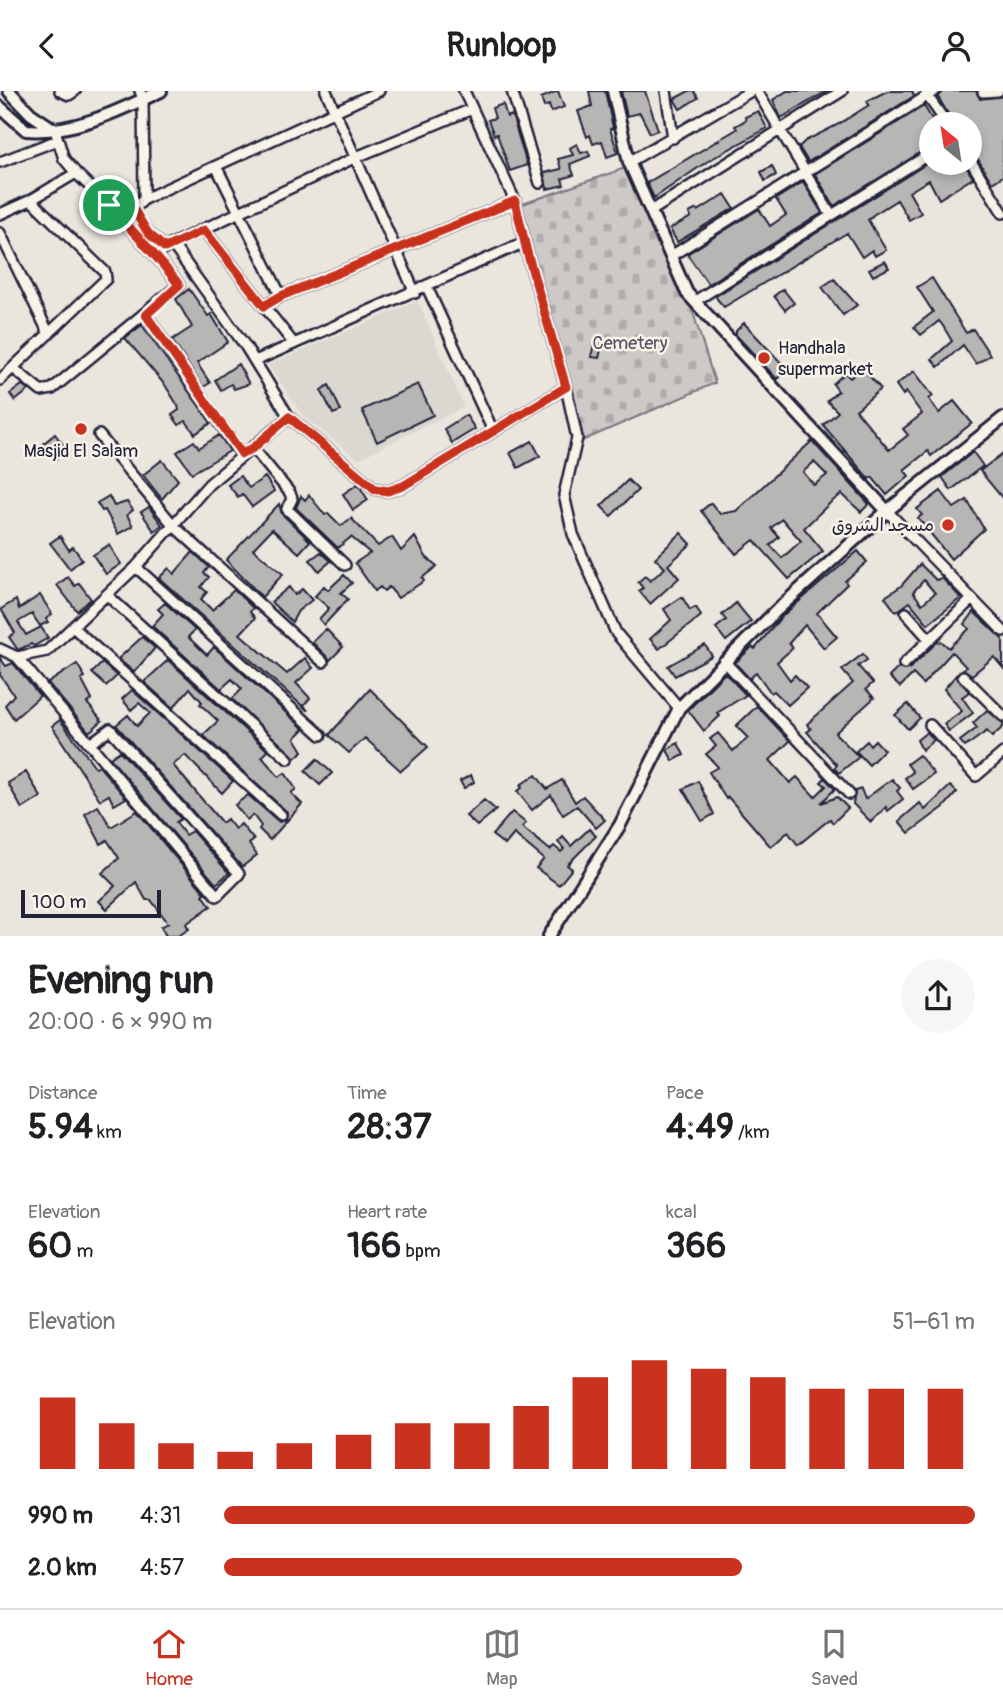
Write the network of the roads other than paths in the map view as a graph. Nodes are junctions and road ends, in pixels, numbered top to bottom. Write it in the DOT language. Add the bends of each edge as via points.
graph roads {
  1 [pos="9,91"];
  2 [pos="60,91"];
  3 [pos="75,91"];
  4 [pos="161,91"];
  5 [pos="327,91"];
  6 [pos="379,91"];
  7 [pos="464,91"];
  8 [pos="512,91"];
  9 [pos="614,91"];
  10 [pos="666,91"];
  11 [pos="842,91"];
  12 [pos="997,91"];
  13 [pos="750,92"];
  14 [pos="983,92"];
  15 [pos="929,93"];
  16 [pos="141,95"];
  17 [pos="1003,102"];
  18 [pos="0,107"];
  19 [pos="472,109"];
  20 [pos="940,112"];
  21 [pos="334,113"];
  22 [pos="780,129"];
  23 [pos="57,135"];
  24 [pos="673,138"];
  25 [pos="354,158"];
  26 [pos="919,160"];
  27 [pos="0,162"];
  28 [pos="629,162"];
  29 [pos="216,166"];
  30 [pos="806,172"];
  31 [pos="76,173"];
  32 [pos="979,175"];
  33 [pos="540,183"];
  34 [pos="144,199"];
  35 [pos="31,200"];
  36 [pos="515,201"];
  37 [pos="109,205"];
  38 [pos="134,210"];
  39 [pos="651,211"];
  40 [pos="0,213"];
  41 [pos="239,213"];
  42 [pos="1003,213"];
  43 [pos="831,215"];
  44 [pos="204,230"];
  45 [pos="0,233"];
  46 [pos="524,242"];
  47 [pos="169,246"];
  48 [pos="395,247"];
  49 [pos="157,254"];
  50 [pos="671,256"];
  51 [pos="427,287"];
  52 [pos="415,293"];
  53 [pos="281,296"];
  54 [pos="695,301"];
  55 [pos="264,306"];
  56 [pos="146,315"];
  57 [pos="49,334"];
  58 [pos="294,344"];
  59 [pos="255,361"];
  60 [pos="0,363"];
  61 [pos="13,368"];
  62 [pos="3,378"];
  63 [pos="566,387"];
  64 [pos="289,417"];
  65 [pos="1003,418"];
  66 [pos="494,431"];
  67 [pos="99,435"];
  68 [pos="253,448"];
  69 [pos="242,454"];
  70 [pos="887,512"];
  71 [pos="174,526"];
  72 [pos="345,565"];
  73 [pos="136,567"];
  74 [pos="107,595"];
  75 [pos="972,599"];
  76 [pos="906,613"];
  77 [pos="74,628"];
  78 [pos="1003,631"];
  79 [pos="930,640"];
  80 [pos="0,649"];
  81 [pos="17,657"];
  82 [pos="724,661"];
  83 [pos="323,662"];
  84 [pos="904,664"];
  85 [pos="963,676"];
  86 [pos="679,708"];
  87 [pos="1003,716"];
  88 [pos="930,725"];
  89 [pos="321,735"];
  90 [pos="91,743"];
  91 [pos="1003,753"];
  92 [pos="288,759"];
  93 [pos="849,794"];
  94 [pos="281,815"];
  95 [pos="549,936"];
  1 -- 23 [label="street"];
  2 -- 3 [label="street" via="69,95"];
  4 -- 16 [label="street"];
  5 -- 21 [label="street"];
  6 -- 21 [label="street"];
  7 -- 19 [label="street"];
  8 -- 33 [label="street"];
  9 -- 28 [label="street"];
  10 -- 24 [label="street"];
  11 -- 22 [label="street"];
  12 -- 14 [label="street"];
  12 -- 17 [label="street"];
  13 -- 22 [label="street"];
  13 -- 24 [label="street"];
  15 -- 20 [label="street"];
  15 -- 30 [label="street"];
  16 -- 23 [label="street"];
  16 -- 34 [label="street"];
  18 -- 23 [label="street" via="26,130"];
  19 -- 25 [label="street"];
  19 -- 36 [label="street"];
  21 -- 25 [label="street"];
  21 -- 29 [label="street"];
  22 -- 30 [label="street"];
  22 -- 39 [label="street"];
  23 -- 27 [label="street"];
  23 -- 31 [label="street" via="64,159"];
  24 -- 28 [label="street"];
  25 -- 41 [label="street"];
  25 -- 48 [label="street"];
  26 -- 43 [label="street"];
  28 -- 39 [label="street"];
  29 -- 34 [label="street"];
  29 -- 41 [label="street"];
  30 -- 43 [label="street"];
  30 -- 50 [label="street"];
  31 -- 35 [label="street"];
  31 -- 37 [label="street"];
  32 -- 42 [label="street"];
  34 -- 38 [label="street"];
  35 -- 40 [label="street"];
  35 -- 57 [label="street" via="105,272 106,279"];
  36 -- 46 [label="street"];
  36 -- 48 [label="street"];
  37 -- 38 [label="street"];
  37 -- 49 [label="street" via="147,250"];
  38 -- 47 [label="street" via="148,233"];
  39 -- 50 [label="street"];
  41 -- 44 [label="street"];
  41 -- 53 [label="street"];
  43 -- 54 [label="street"];
  44 -- 47 [label="street"];
  44 -- 55 [label="street"];
  45 -- 57 [label="street"];
  46 -- 51 [label="street"];
  46 -- 63 [label="street"];
  47 -- 49 [label="street"];
  47 -- 59 [label="street"];
  48 -- 52 [label="street"];
  48 -- 53 [label="street"];
  49 -- 56 [label="street" via="179,285"];
  50 -- 54 [label="street"];
  51 -- 52 [label="street"];
  51 -- 66 [label="street"];
  52 -- 58 [label="street"];
  53 -- 55 [label="street"];
  54 -- 70 [label="street"];
  55 -- 58 [label="street"];
  56 -- 61 [label="street" via="52,389 41,391"];
  56 -- 69 [label="street"];
  57 -- 61 [label="street"];
  58 -- 59 [label="street"];
  59 -- 64 [label="street"];
  60 -- 62 [label="street"];
  61 -- 62 [label="street"];
  63 -- 66 [label="street"];
  63 -- 86 [label="street" via="578,438 564,495 573,534 616,633"];
  64 -- 66 [label="street" via="375,489 388,491"];
  64 -- 68 [label="street"];
  65 -- 70 [label="street"];
  67 -- 71 [label="street"];
  68 -- 69 [label="street"];
  68 -- 72 [label="street" via="290,493 288,509"];
  69 -- 71 [label="street"];
  70 -- 75 [label="street"];
  70 -- 82 [label="street"];
  71 -- 73 [label="street"];
  71 -- 83 [label="street"];
  73 -- 74 [label="street"];
  73 -- 89 [label="street"];
  74 -- 77 [label="street"];
  74 -- 92 [label="street"];
  75 -- 78 [label="street"];
  75 -- 79 [label="street"];
  76 -- 79 [label="street"];
  77 -- 81 [label="street" via="47,651"];
  77 -- 94 [label="street"];
  79 -- 84 [label="street"];
  80 -- 81 [label="street"];
  81 -- 90 [label="street"];
  82 -- 86 [label="street"];
  82 -- 93 [label="street"];
  85 -- 87 [label="street"];
  86 -- 95 [label="street" via="620,825"];
  88 -- 91 [label="street" via="976,776"];
  90 -- 90 [label="street" via="150,818 217,896 239,874 236,870 110,729"];
}
